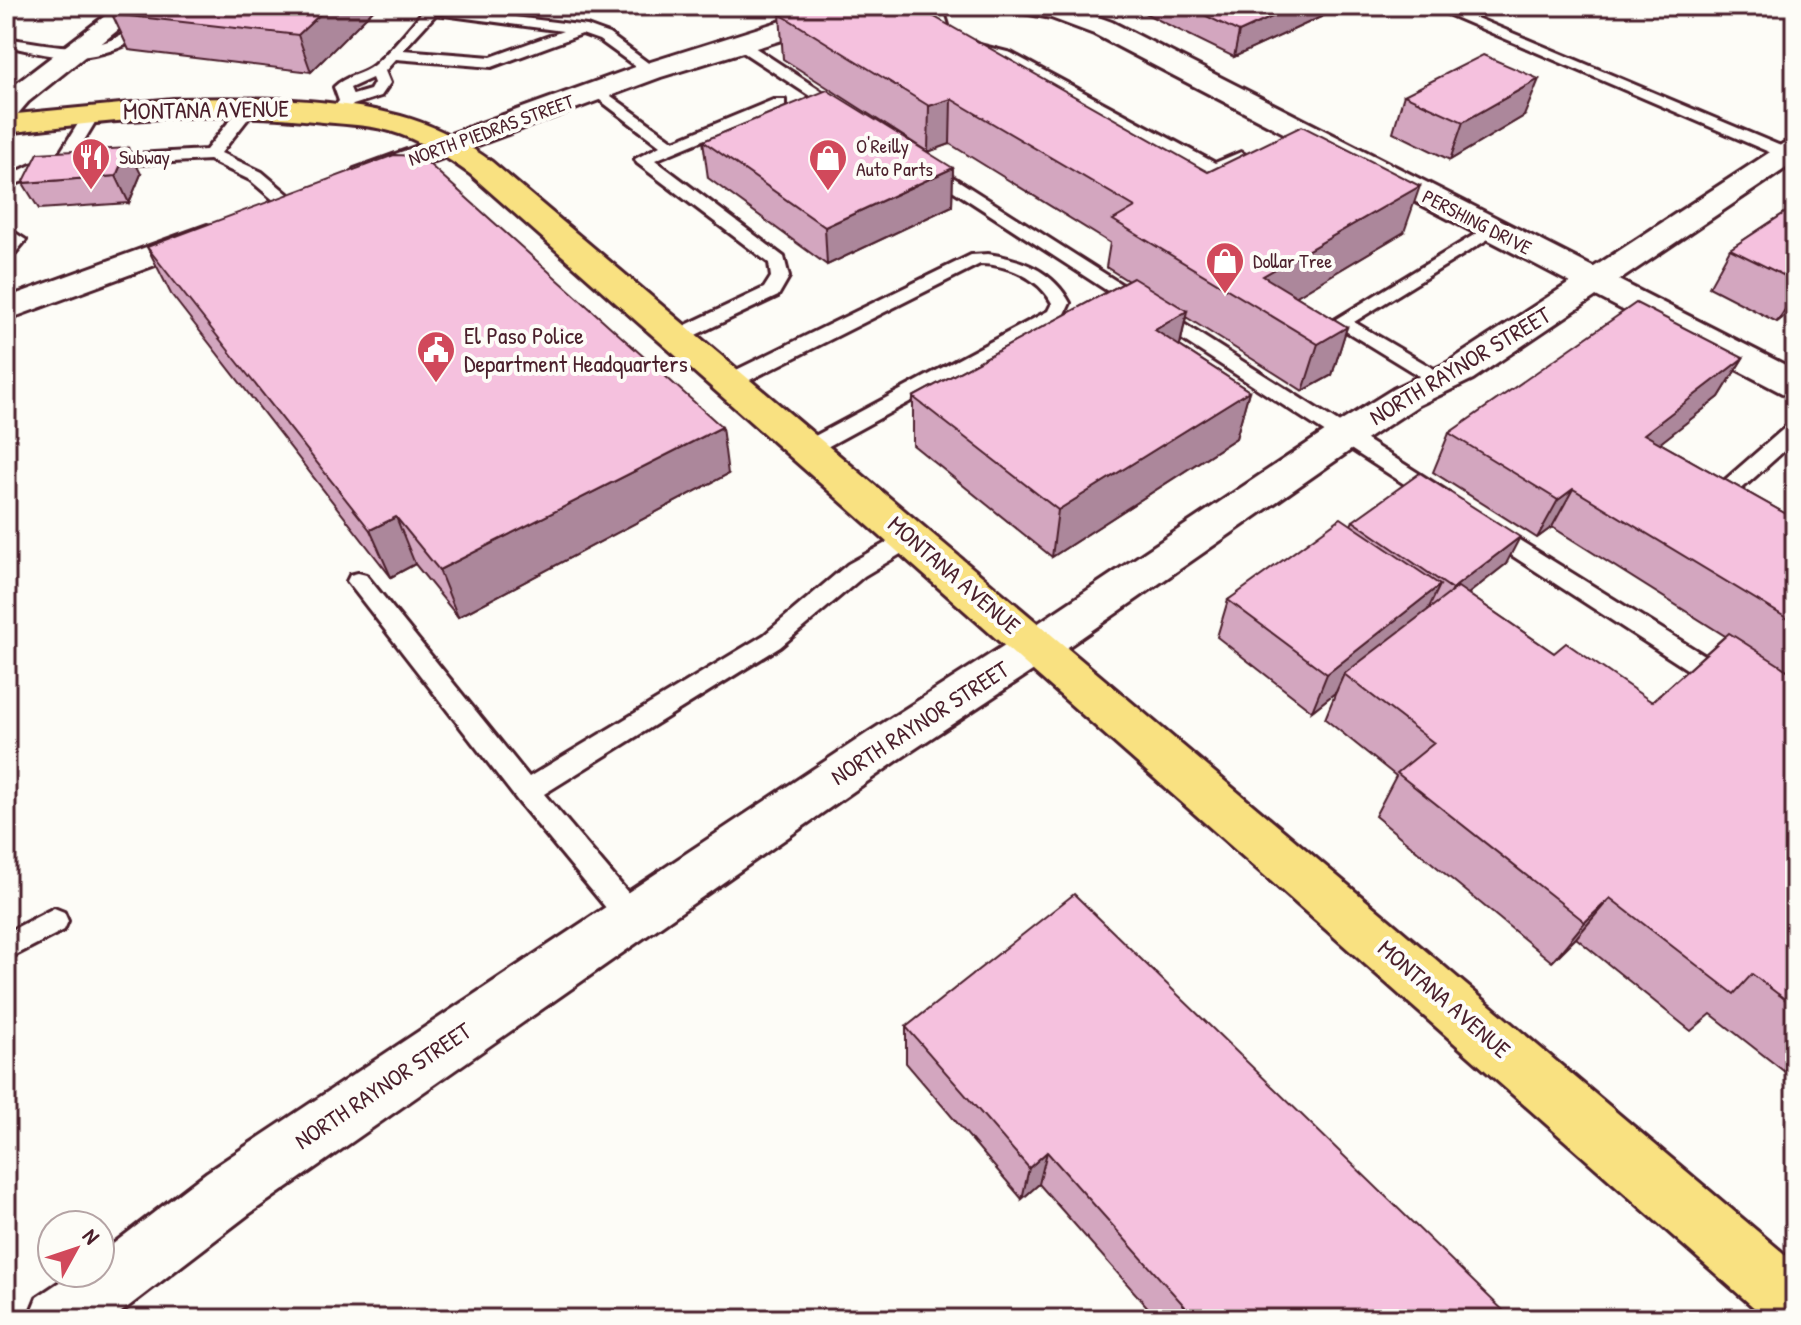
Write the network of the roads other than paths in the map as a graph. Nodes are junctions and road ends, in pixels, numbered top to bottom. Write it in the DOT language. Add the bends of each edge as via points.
graph roads {
  1 [pos="135,6"];
  2 [pos="174,6"];
  3 [pos="782,6"];
  4 [pos="853,6"];
  5 [pos="935,6"];
  6 [pos="1027,6"];
  7 [pos="1436,6"];
  8 [pos="433,7"];
  9 [pos="1096,17"];
  10 [pos="582,29"];
  11 [pos="6,42"];
  12 [pos="740,44"];
  13 [pos="73,53"];
  14 [pos="392,54"];
  15 [pos="657,69"];
  16 [pos="597,91"];
  17 [pos="779,103"];
  18 [pos="250,106"];
  19 [pos="342,108"];
  20 [pos="6,110"];
  21 [pos="92,114"];
  22 [pos="854,118"];
  23 [pos="6,124"];
  24 [pos="1278,139"];
  25 [pos="449,145"];
  26 [pos="672,147"];
  27 [pos="906,152"];
  28 [pos="1792,154"];
  29 [pos="211,155"];
  30 [pos="62,163"];
  31 [pos="6,183"];
  32 [pos="286,206"];
  33 [pos="1492,229"];
  34 [pos="6,232"];
  35 [pos="6,253"];
  36 [pos="1596,282"];
  37 [pos="6,310"];
  38 [pos="676,337"];
  39 [pos="1439,380"];
  40 [pos="729,382"];
  41 [pos="1795,385"];
  42 [pos="1795,430"];
  43 [pos="1345,436"];
  44 [pos="807,449"];
  45 [pos="1732,523"];
  46 [pos="911,537"];
  47 [pos="358,581"];
  48 [pos="1037,646"];
  49 [pos="1742,692"];
  50 [pos="526,792"];
  51 [pos="631,917"];
  52 [pos="54,921"];
  53 [pos="6,947"];
  54 [pos="1795,1303"];
  55 [pos="59,1319"];
  1 -- 13 [label="main road"];
  2 -- 13 [label="lane" via="137,35"];
  3 -- 15 [label="main road, NORTH PIEDRAS STREET"];
  4 -- 12 [label="main road, NORTH PIEDRAS STREET"];
  5 -- 24 [label="lane" via="945,41 1006,56 1214,169"];
  6 -- 9 [label="main road, PERSHING DRIVE"];
  7 -- 28 [label="lane"];
  8 -- 10 [label="lane"];
  8 -- 14 [label="lane"];
  9 -- 24 [label="main road, PERSHING DRIVE"];
  10 -- 14 [label="lane" via="492,62"];
  10 -- 15 [label="lane"];
  11 -- 13 [label="lane"];
  12 -- 15 [label="main road, NORTH PIEDRAS STREET"];
  12 -- 22 [label="lane"];
  13 -- 20 [label="main road"];
  14 -- 19 [label="lane" via="377,71 382,83 376,93"];
  15 -- 16 [label="main road, NORTH PIEDRAS STREET"];
  16 -- 25 [label="main road, NORTH PIEDRAS STREET"];
  16 -- 26 [label="lane"];
  17 -- 26 [label="lane"];
  18 -- 19 [label="main road, MONTANA AVENUE"];
  18 -- 21 [label="main road, MONTANA AVENUE" via="166,106"];
  18 -- 29 [label="lane"];
  19 -- 25 [label="main road, MONTANA AVENUE"];
  21 -- 23 [label="main road, MONTANA AVENUE"];
  21 -- 30 [label="lane"];
  24 -- 33 [label="main road, PERSHING DRIVE"];
  25 -- 32 [label="main road, NORTH PIEDRAS STREET"];
  25 -- 38 [label="main road, MONTANA AVENUE"];
  26 -- 38 [label="lane" via="643,159 778,261 780,277 771,292"];
  27 -- 43 [label="lane"];
  28 -- 36 [label="main road, NORTH RAYNOR STREET"];
  29 -- 30 [label="lane"];
  29 -- 32 [label="lane" via="256,176"];
  30 -- 31 [label="lane"];
  32 -- 37 [label="main road, NORTH PIEDRAS STREET"];
  33 -- 36 [label="main road, PERSHING DRIVE"];
  33 -- 39 [label="lane" via="1340,322"];
  34 -- 35 [label="lane" via="17,240"];
  36 -- 39 [label="main road, NORTH RAYNOR STREET"];
  36 -- 41 [label="main road, PERSHING DRIVE"];
  38 -- 40 [label="main road, MONTANA AVENUE"];
  39 -- 43 [label="main road, NORTH RAYNOR STREET"];
  40 -- 44 [label="main road, MONTANA AVENUE"];
  40 -- 44 [label="lane" via="977,259 1009,260 1058,292 1056,314"];
  42 -- 45 [label="lane" via="1706,509"];
  43 -- 48 [label="main road, NORTH RAYNOR STREET"];
  43 -- 49 [label="lane"];
  44 -- 46 [label="main road, MONTANA AVENUE"];
  46 -- 48 [label="main road, MONTANA AVENUE"];
  46 -- 50 [label="lane" via="856,570 772,641"];
  47 -- 50 [label="lane"];
  48 -- 51 [label="main road, NORTH RAYNOR STREET"];
  48 -- 54 [label="main road, MONTANA AVENUE"];
  50 -- 51 [label="lane"];
  51 -- 55 [label="main road, NORTH RAYNOR STREET" via="228,1193"];
  52 -- 53 [label="lane"];
}
